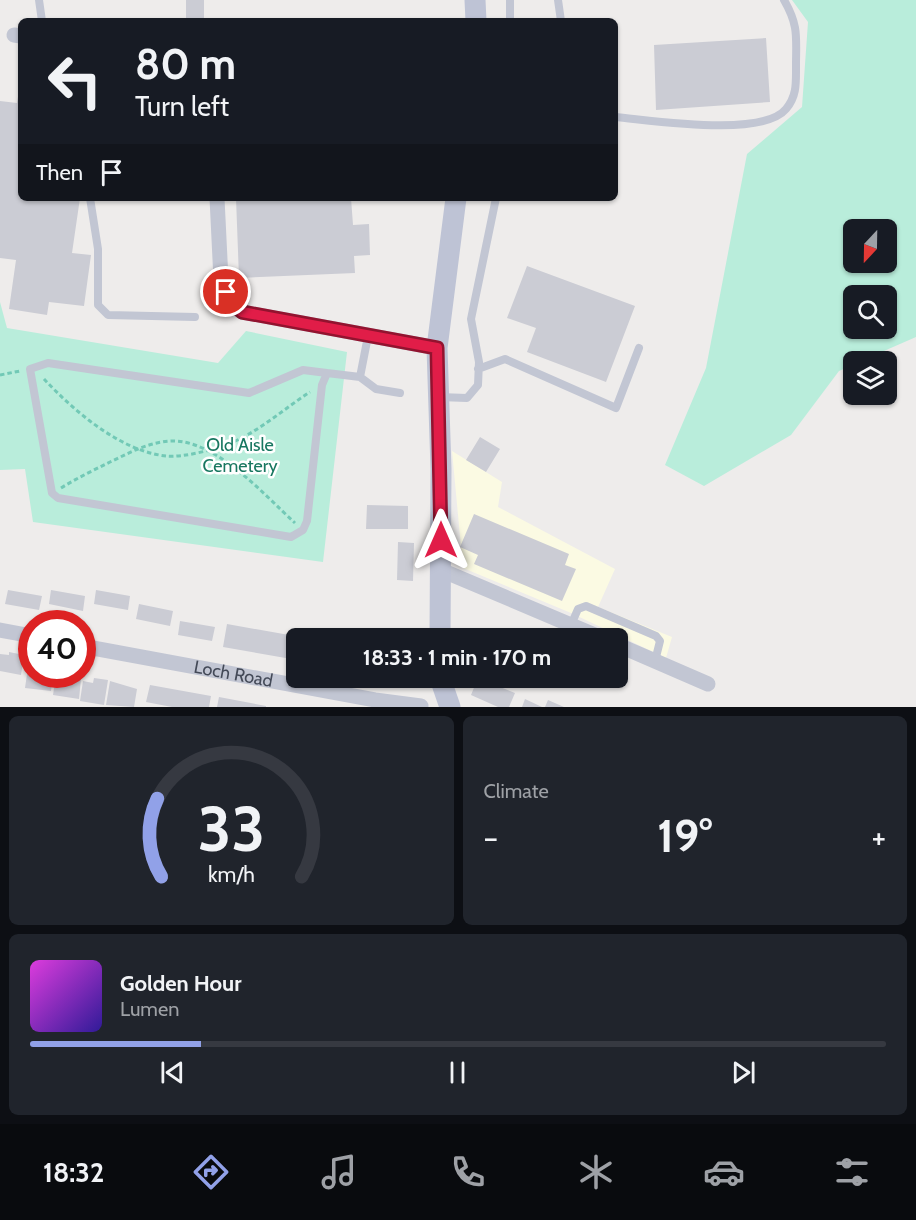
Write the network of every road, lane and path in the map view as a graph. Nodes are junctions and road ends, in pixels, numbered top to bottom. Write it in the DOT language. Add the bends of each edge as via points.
graph roads {
  1 [pos="39,0"];
  2 [pos="475,0"];
  3 [pos="510,0"];
  4 [pos="558,0"];
  5 [pos="784,0"];
  6 [pos="42,18"];
  7 [pos="476,18"];
  8 [pos="510,18"];
  9 [pos="561,18"];
  10 [pos="618,117"];
  11 [pos="90,201"];
  12 [pos="217,201"];
  13 [pos="456,201"];
  14 [pos="495,201"];
  15 [pos="195,317"];
  16 [pos="368,336"];
  17 [pos="437,348"];
  18 [pos="639,348"];
  19 [pos="30,369"];
  20 [pos="478,369"];
  21 [pos="327,373"];
  22 [pos="0,375"];
  23 [pos="360,377"];
  24 [pos="322,385"];
  25 [pos="400,393"];
  26 [pos="438,396"];
  27 [pos="138,449"];
  28 [pos="206,449"];
  29 [pos="52,494"];
  30 [pos="303,530"];
  31 [pos="441,570"];
  32 [pos="571,625"];
  33 [pos="440,628"];
  34 [pos="578,628"];
  35 [pos="0,630"];
  36 [pos="18,633"];
  37 [pos="96,648"];
  38 [pos="628,649"];
  39 [pos="655,661"];
  40 [pos="708,684"];
  41 [pos="443,688"];
  42 [pos="375,704"];
  43 [pos="422,705"];
  44 [pos="448,705"];
  1 -- 6 [label="lane"];
  2 -- 7 [label="street"];
  3 -- 8 [label="lane"];
  4 -- 9 [label="lane"];
  5 -- 10 [label="lane" via="795,20 796,92 785,111 760,123 711,126"];
  11 -- 15 [label="lane" via="98,249 98,304 108,315"];
  12 -- 16 [label="street" via="222,280 231,303 242,312"];
  13 -- 17 [label="street"];
  14 -- 20 [label="lane" via="471,319"];
  16 -- 17 [label="street"];
  16 -- 23 [label="lane"];
  17 -- 26 [label="street"];
  18 -- 20 [label="lane" via="616,408 505,359"];
  19 -- 21 [label="lane" via="48,363 249,393 303,370"];
  19 -- 22 [label="path"];
  19 -- 27 [label="path" via="94,425"];
  19 -- 29 [label="lane"];
  20 -- 26 [label="lane" via="478,385 467,398"];
  21 -- 23 [label="lane"];
  21 -- 24 [label="lane"];
  23 -- 25 [label="lane" via="376,389"];
  24 -- 28 [label="path" via="233,442"];
  24 -- 30 [label="lane"];
  26 -- 31 [label="street"];
  27 -- 28 [label="path" via="166,456 185,456"];
  27 -- 28 [label="path" via="163,441"];
  27 -- 29 [label="path"];
  28 -- 30 [label="path" via="231,465"];
  29 -- 30 [label="lane" via="64,501 291,537"];
  31 -- 32 [label="street"];
  31 -- 33 [label="street"];
  32 -- 34 [label="street"];
  32 -- 39 [label="lane" via="578,609 586,606 656,636 660,641"];
  35 -- 36 [label="street"];
  37 -- 42 [label="street, Loch Road"];
  38 -- 39 [label="street"];
  39 -- 40 [label="street"];
  41 -- 44 [label="street"];
  42 -- 43 [label="street, Loch Road"];
}
